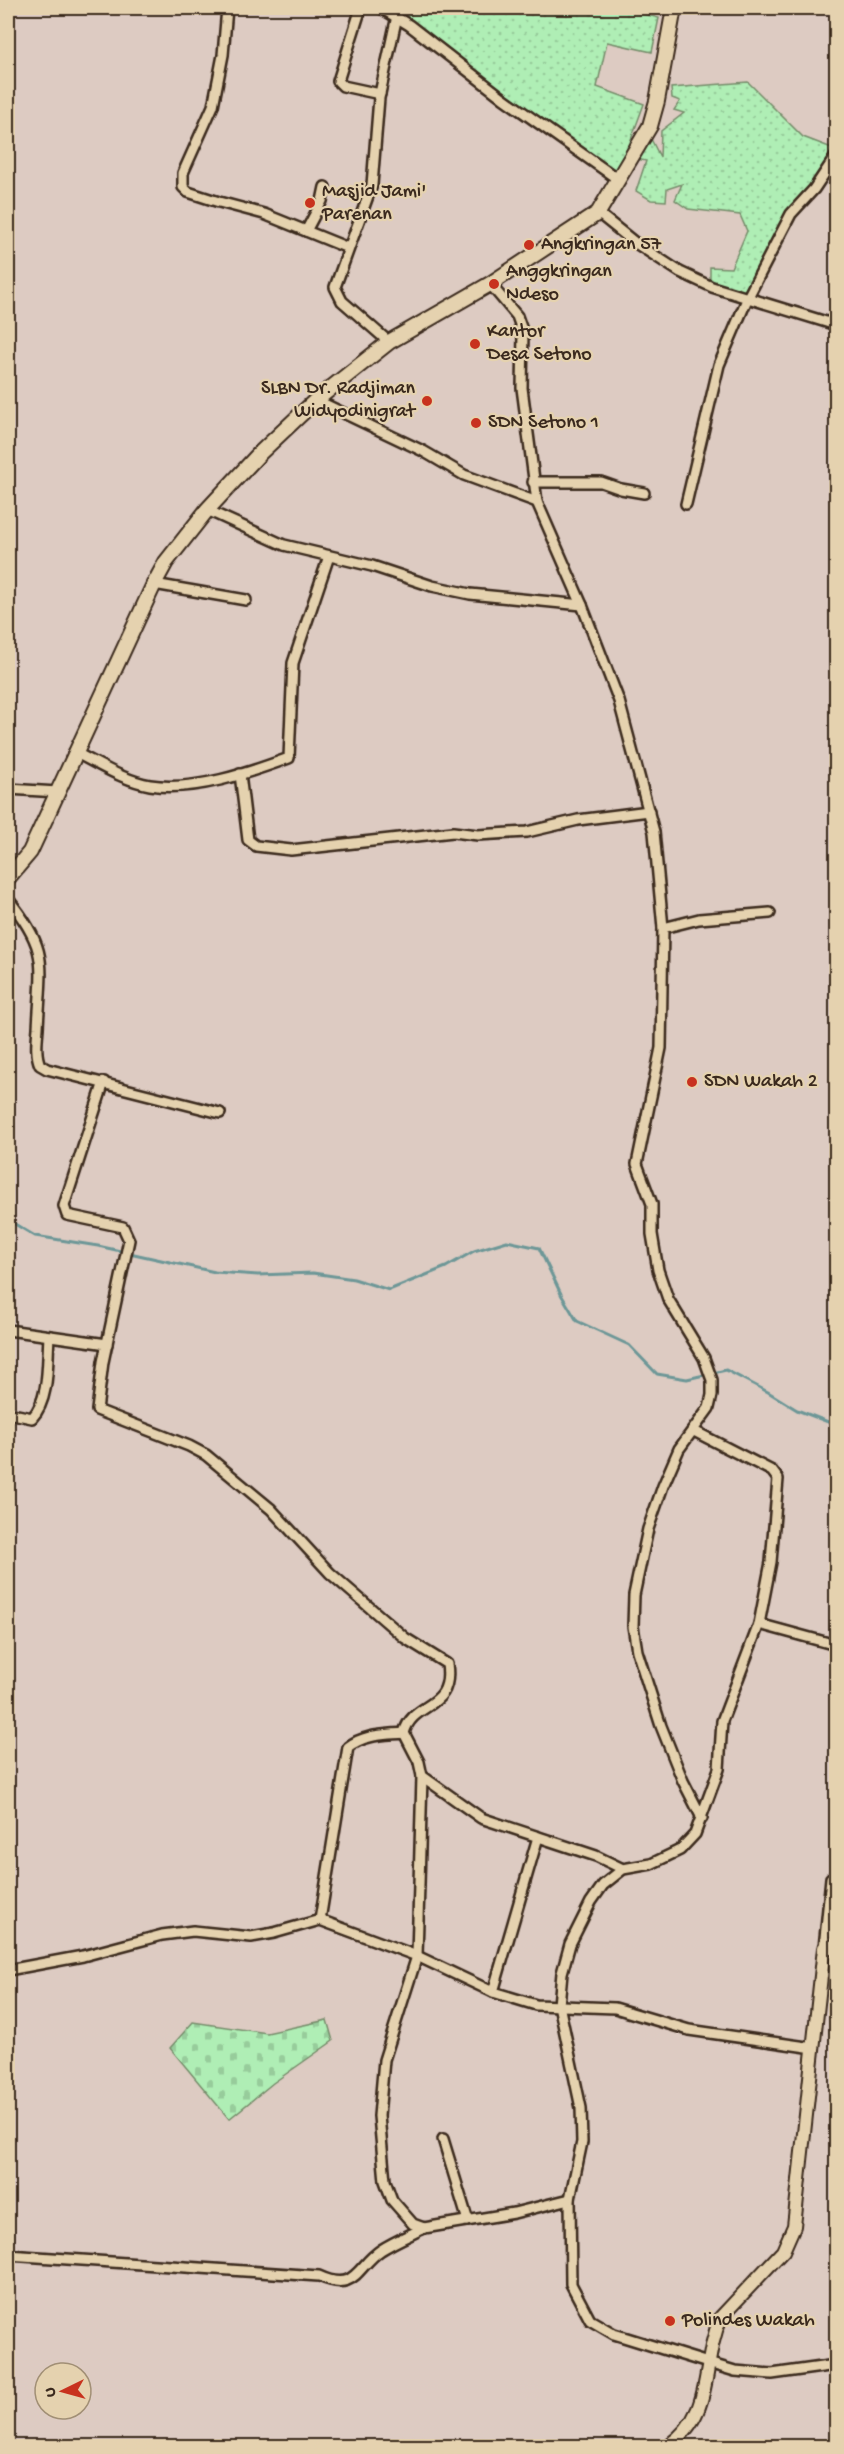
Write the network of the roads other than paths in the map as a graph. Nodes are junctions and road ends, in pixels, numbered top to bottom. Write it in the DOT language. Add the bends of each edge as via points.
graph roads {
  1 [pos="227,8"];
  2 [pos="361,8"];
  3 [pos="381,8"];
  4 [pos="674,8"];
  5 [pos="397,16"];
  6 [pos="380,94"];
  7 [pos="837,156"];
  8 [pos="620,180"];
  9 [pos="325,187"];
  10 [pos="598,213"];
  11 [pos="306,231"];
  12 [pos="348,248"];
  13 [pos="490,284"];
  14 [pos="748,297"];
  15 [pos="837,325"];
  16 [pos="389,342"];
  17 [pos="316,400"];
  18 [pos="533,482"];
  19 [pos="644,493"];
  20 [pos="537,502"];
  21 [pos="686,504"];
  22 [pos="207,510"];
  23 [pos="329,556"];
  24 [pos="154,584"];
  25 [pos="246,600"];
  26 [pos="582,605"];
  27 [pos="74,752"];
  28 [pos="240,774"];
  29 [pos="8,789"];
  30 [pos="58,792"];
  31 [pos="649,811"];
  32 [pos="8,878"];
  33 [pos="8,899"];
  34 [pos="770,913"];
  35 [pos="663,928"];
  36 [pos="104,1082"];
  37 [pos="220,1113"];
  38 [pos="8,1330"];
  39 [pos="49,1337"];
  40 [pos="107,1344"];
  41 [pos="8,1413"];
  42 [pos="694,1431"];
  43 [pos="759,1624"];
  44 [pos="837,1645"];
  45 [pos="404,1733"];
  46 [pos="422,1776"];
  47 [pos="702,1818"];
  48 [pos="538,1837"];
  49 [pos="623,1869"];
  50 [pos="831,1878"];
  51 [pos="320,1920"];
  52 [pos="830,1947"];
  53 [pos="417,1956"];
  54 [pos="8,1970"];
  55 [pos="493,1992"];
  56 [pos="559,2005"];
  57 [pos="814,2048"];
  58 [pos="443,2139"];
  59 [pos="570,2199"];
  60 [pos="468,2221"];
  61 [pos="424,2228"];
  62 [pos="8,2255"];
  63 [pos="708,2363"];
  64 [pos="837,2365"];
  65 [pos="668,2446"];
  1 -- 11 [label="street" via="213,106 183,173 183,187 188,192"];
  2 -- 6 [label="street" via="338,81 343,86"];
  3 -- 5 [label="street"];
  4 -- 8 [label="main road" via="650,126"];
  5 -- 6 [label="street"];
  5 -- 8 [label="street" via="502,98"];
  6 -- 12 [label="street" via="372,185"];
  7 -- 14 [label="street" via="791,214"];
  8 -- 10 [label="main road"];
  9 -- 11 [label="street"];
  10 -- 13 [label="main road"];
  10 -- 14 [label="street" via="680,272 712,287"];
  11 -- 12 [label="street"];
  12 -- 16 [label="street" via="337,279 337,295"];
  13 -- 16 [label="main road"];
  13 -- 18 [label="street" via="521,324 522,388"];
  14 -- 15 [label="street"];
  14 -- 21 [label="street" via="719,365"];
  16 -- 17 [label="main road"];
  17 -- 20 [label="street" via="464,475"];
  17 -- 22 [label="main road"];
  18 -- 19 [label="street" via="601,482"];
  18 -- 20 [label="street"];
  20 -- 26 [label="street"];
  22 -- 23 [label="street" via="284,545"];
  22 -- 24 [label="main road" via="166,562"];
  23 -- 26 [label="street" via="470,594"];
  23 -- 28 [label="street" via="293,663 289,758"];
  24 -- 25 [label="street"];
  24 -- 27 [label="main road"];
  26 -- 31 [label="street" via="619,700"];
  27 -- 28 [label="street" via="150,785 190,784"];
  27 -- 30 [label="main road"];
  28 -- 31 [label="street" via="248,840 266,849 328,847 453,832 527,832 578,820"];
  29 -- 30 [label="street"];
  30 -- 32 [label="main road" via="25,860"];
  31 -- 35 [label="street"];
  33 -- 36 [label="street" via="28,924 40,950 38,1060 47,1069"];
  34 -- 35 [label="street" via="699,919"];
  35 -- 42 [label="street" via="661,1048 637,1164 652,1204 653,1242 668,1299 704,1358 712,1380 709,1408"];
  36 -- 37 [label="street"];
  36 -- 40 [label="street" via="64,1206 67,1215 118,1224 128,1234 127,1256"];
  38 -- 39 [label="street"];
  39 -- 40 [label="street"];
  39 -- 41 [label="street" via="40,1407 32,1418"];
  40 -- 45 [label="street" via="98,1413 130,1422 206,1455 271,1509 330,1573 405,1638 447,1664 449,1680 444,1692 434,1704 412,1718"];
  42 -- 43 [label="street" via="772,1471 778,1479 771,1562"];
  42 -- 47 [label="street" via="679,1449 648,1529 634,1595 633,1626 661,1726"];
  43 -- 44 [label="street"];
  43 -- 47 [label="street" via="722,1721 719,1769"];
  45 -- 46 [label="street"];
  45 -- 51 [label="street" via="358,1739 348,1747"];
  46 -- 48 [label="street" via="481,1818"];
  46 -- 53 [label="street"];
  47 -- 49 [label="street" via="695,1834 680,1850 651,1864"];
  48 -- 49 [label="street" via="597,1856"];
  48 -- 55 [label="street"];
  49 -- 56 [label="street" via="603,1885 570,1944"];
  50 -- 52 [label="street"];
  51 -- 53 [label="street"];
  51 -- 54 [label="street" via="251,1937 193,1931 162,1935"];
  52 -- 57 [label="street" via="820,1965"];
  53 -- 55 [label="street"];
  53 -- 61 [label="street" via="384,2060 379,2116 385,2181 392,2200 407,2219"];
  55 -- 56 [label="street" via="536,2005"];
  56 -- 57 [label="street" via="615,2008 689,2030"];
  56 -- 59 [label="street" via="581,2108 582,2142"];
  57 -- 63 [label="street" via="790,2239 721,2317"];
  58 -- 60 [label="street"];
  59 -- 60 [label="street"];
  59 -- 63 [label="street" via="571,2284 590,2320 614,2334"];
  60 -- 61 [label="street"];
  61 -- 62 [label="street" via="381,2250 354,2278 342,2282 319,2276"];
  63 -- 64 [label="street" via="735,2371 772,2374"];
  63 -- 65 [label="street" via="702,2399 690,2428"];
}
